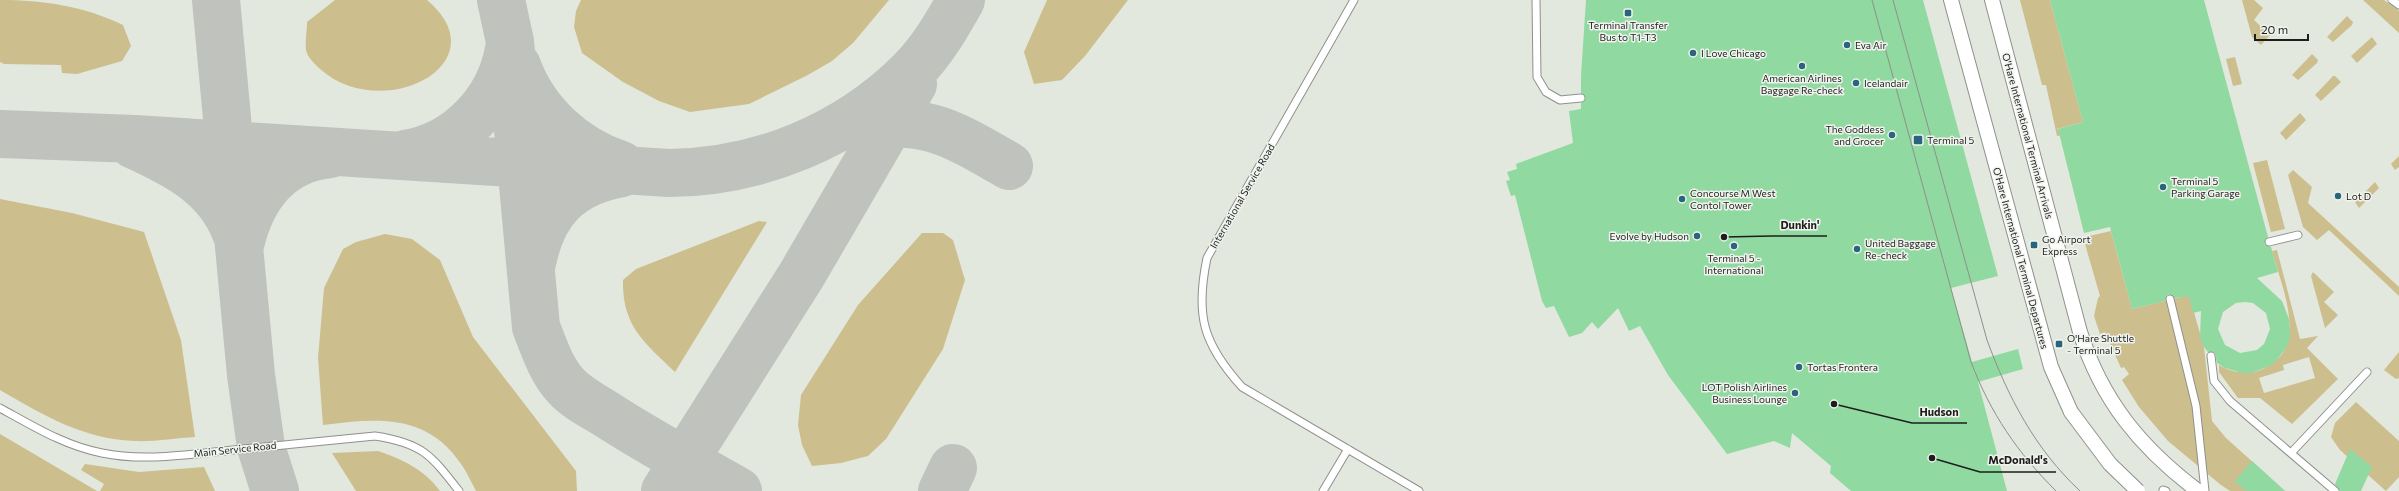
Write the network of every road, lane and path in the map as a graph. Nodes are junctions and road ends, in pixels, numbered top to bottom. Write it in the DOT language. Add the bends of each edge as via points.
graph roads {
  1 [pos="1354,0"];
  2 [pos="1536,0"];
  3 [pos="1951,0"];
  4 [pos="1992,0"];
  5 [pos="2392,0"];
  6 [pos="2399,5"];
  7 [pos="1581,98"];
  8 [pos="2298,235"];
  9 [pos="2269,242"];
  10 [pos="2170,299"];
  11 [pos="2211,356"];
  12 [pos="2367,372"];
  13 [pos="0,408"];
  14 [pos="1348,449"];
  15 [pos="2291,453"];
  16 [pos="458,491"];
  17 [pos="1323,491"];
  18 [pos="1419,491"];
  19 [pos="2138,491"];
  20 [pos="2198,491"];
  21 [pos="2205,491"];
  22 [pos="2335,491"];
  1 -- 14 [label="lane, International Service Road" via="1217,237 1207,258 1200,295 1201,314 1209,338 1227,371 1242,387"];
  2 -- 7 [label="lane" via="1537,77 1546,92 1560,100"];
  3 -- 19 [label="street, O'Hare International Terminal Departures, bridge" via="2051,367 2071,412 2092,442"];
  4 -- 20 [label="street, O'Hare International Terminal Arrivals" via="2080,332 2094,370 2108,398 2129,428 2156,457"];
  5 -- 6 [label="lane"];
  8 -- 9 [label="lane"];
  10 -- 21 [label="lane" via="2196,406"];
  11 -- 15 [label="lane" via="2214,381 2219,388 2230,401"];
  12 -- 15 [label="lane"];
  13 -- 16 [label="lane, Main Service Road" via="43,433 73,445 102,453 132,456 176,455 375,436 402,440 425,452 434,460"];
  14 -- 17 [label="lane"];
  14 -- 18 [label="lane, International Service Road"];
  15 -- 22 [label="lane"];
}
